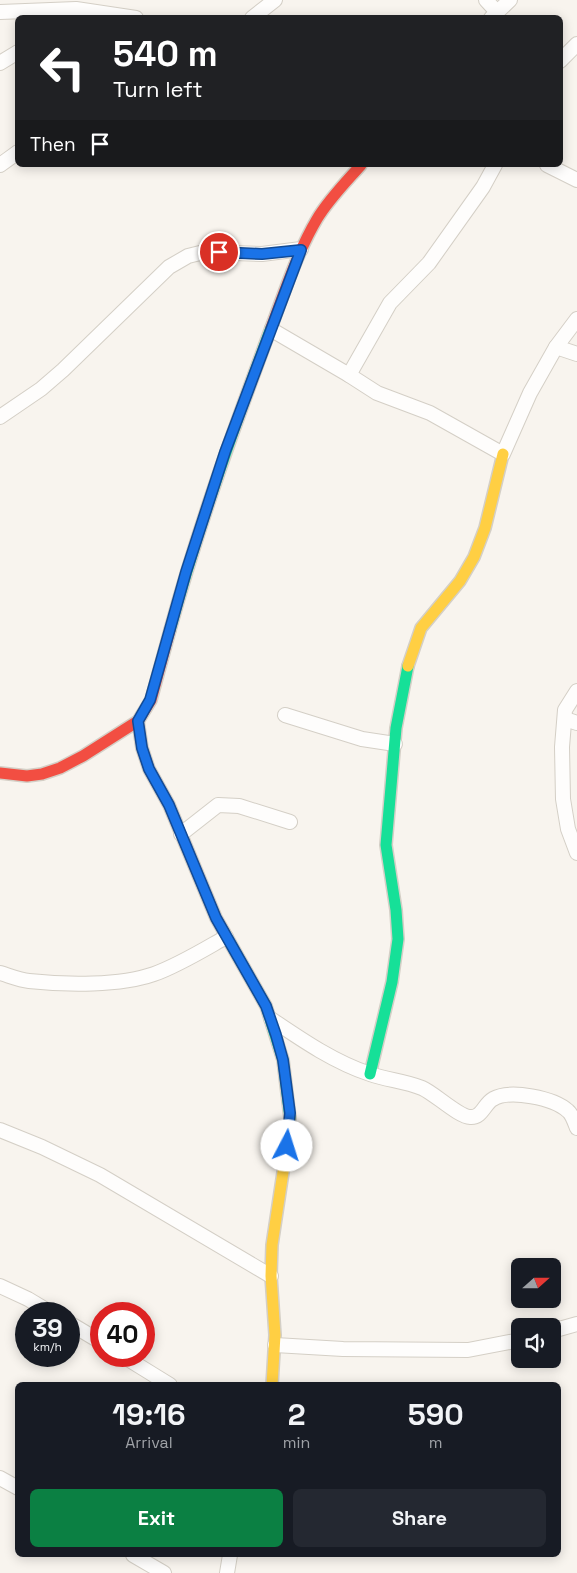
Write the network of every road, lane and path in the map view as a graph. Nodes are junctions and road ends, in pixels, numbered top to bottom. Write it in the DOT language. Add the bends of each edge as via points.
graph roads {
  1 [pos="275,0"];
  2 [pos="486,0"];
  3 [pos="510,0"];
  4 [pos="0,12"];
  5 [pos="80,14"];
  6 [pos="94,15"];
  7 [pos="256,15"];
  8 [pos="494,15"];
  9 [pos="577,44"];
  10 [pos="15,54"];
  11 [pos="563,58"];
  12 [pos="0,63"];
  13 [pos="15,154"];
  14 [pos="0,165"];
  15 [pos="359,167"];
  16 [pos="494,167"];
  17 [pos="551,167"];
  18 [pos="577,180"];
  19 [pos="301,250"];
  20 [pos="577,319"];
  21 [pos="272,330"];
  22 [pos="556,347"];
  23 [pos="577,354"];
  24 [pos="349,375"];
  25 [pos="0,417"];
  26 [pos="503,454"];
  27 [pos="577,692"];
  28 [pos="285,715"];
  29 [pos="138,721"];
  30 [pos="571,721"];
  31 [pos="395,744"];
  32 [pos="0,773"];
  33 [pos="290,822"];
  34 [pos="181,834"];
  35 [pos="577,853"];
  36 [pos="226,937"];
  37 [pos="0,973"];
  38 [pos="271,1019"];
  39 [pos="370,1074"];
  40 [pos="577,1128"];
  41 [pos="0,1130"];
  42 [pos="271,1276"];
  43 [pos="0,1286"];
  44 [pos="33,1302"];
  45 [pos="577,1324"];
  46 [pos="561,1328"];
  47 [pos="511,1342"];
  48 [pos="275,1345"];
  49 [pos="141,1367"];
  50 [pos="165,1382"];
  51 [pos="272,1382"];
  52 [pos="0,1478"];
  53 [pos="15,1486"];
  54 [pos="136,1557"];
  55 [pos="230,1557"];
  56 [pos="164,1573"];
  57 [pos="227,1573"];
  1 -- 7 [label="street"];
  2 -- 8 [label="street"];
  3 -- 8 [label="street"];
  4 -- 5 [label="street" via="76,9"];
  5 -- 6 [label="street"];
  9 -- 11 [label="street"];
  10 -- 12 [label="street"];
  13 -- 14 [label="street"];
  15 -- 19 [label="street" via="318,217"];
  16 -- 24 [label="street" via="483,188 434,256 390,303"];
  17 -- 18 [label="street"];
  19 -- 21 [label="street"];
  19 -- 25 [label="street" via="262,254 204,252 188,256 169,267 48,383"];
  20 -- 22 [label="street"];
  21 -- 24 [label="street"];
  21 -- 29 [label="street" via="225,452 150,700"];
  22 -- 23 [label="street"];
  22 -- 26 [label="street" via="530,393"];
  24 -- 26 [label="street" via="377,393 430,413"];
  26 -- 31 [label="street" via="486,528 474,557 460,580 421,628 406,671"];
  27 -- 30 [label="street" via="565,710"];
  28 -- 31 [label="street" via="362,739"];
  29 -- 32 [label="street" via="60,768 27,776"];
  29 -- 34 [label="street" via="149,769"];
  30 -- 35 [label="street" via="562,747 563,799 568,829"];
  31 -- 39 [label="street" via="386,845 398,940 392,982"];
  33 -- 34 [label="street" via="239,806 218,805"];
  34 -- 36 [label="street"];
  36 -- 37 [label="street" via="154,974 126,981 78,984 28,981"];
  36 -- 38 [label="street"];
  38 -- 39 [label="street" via="308,1044"];
  38 -- 42 [label="street" via="283,1060 290,1113 272,1245"];
  39 -- 40 [label="street" via="422,1088 469,1118 478,1115 492,1099 505,1095 543,1097 569,1111"];
  41 -- 42 [label="street" via="100,1175"];
  42 -- 48 [label="street"];
  43 -- 44 [label="street"];
  45 -- 46 [label="street"];
  47 -- 48 [label="street" via="468,1350"];
  48 -- 51 [label="street"];
  49 -- 50 [label="street"];
  52 -- 53 [label="street"];
  54 -- 56 [label="street"];
  55 -- 57 [label="street"];
}
